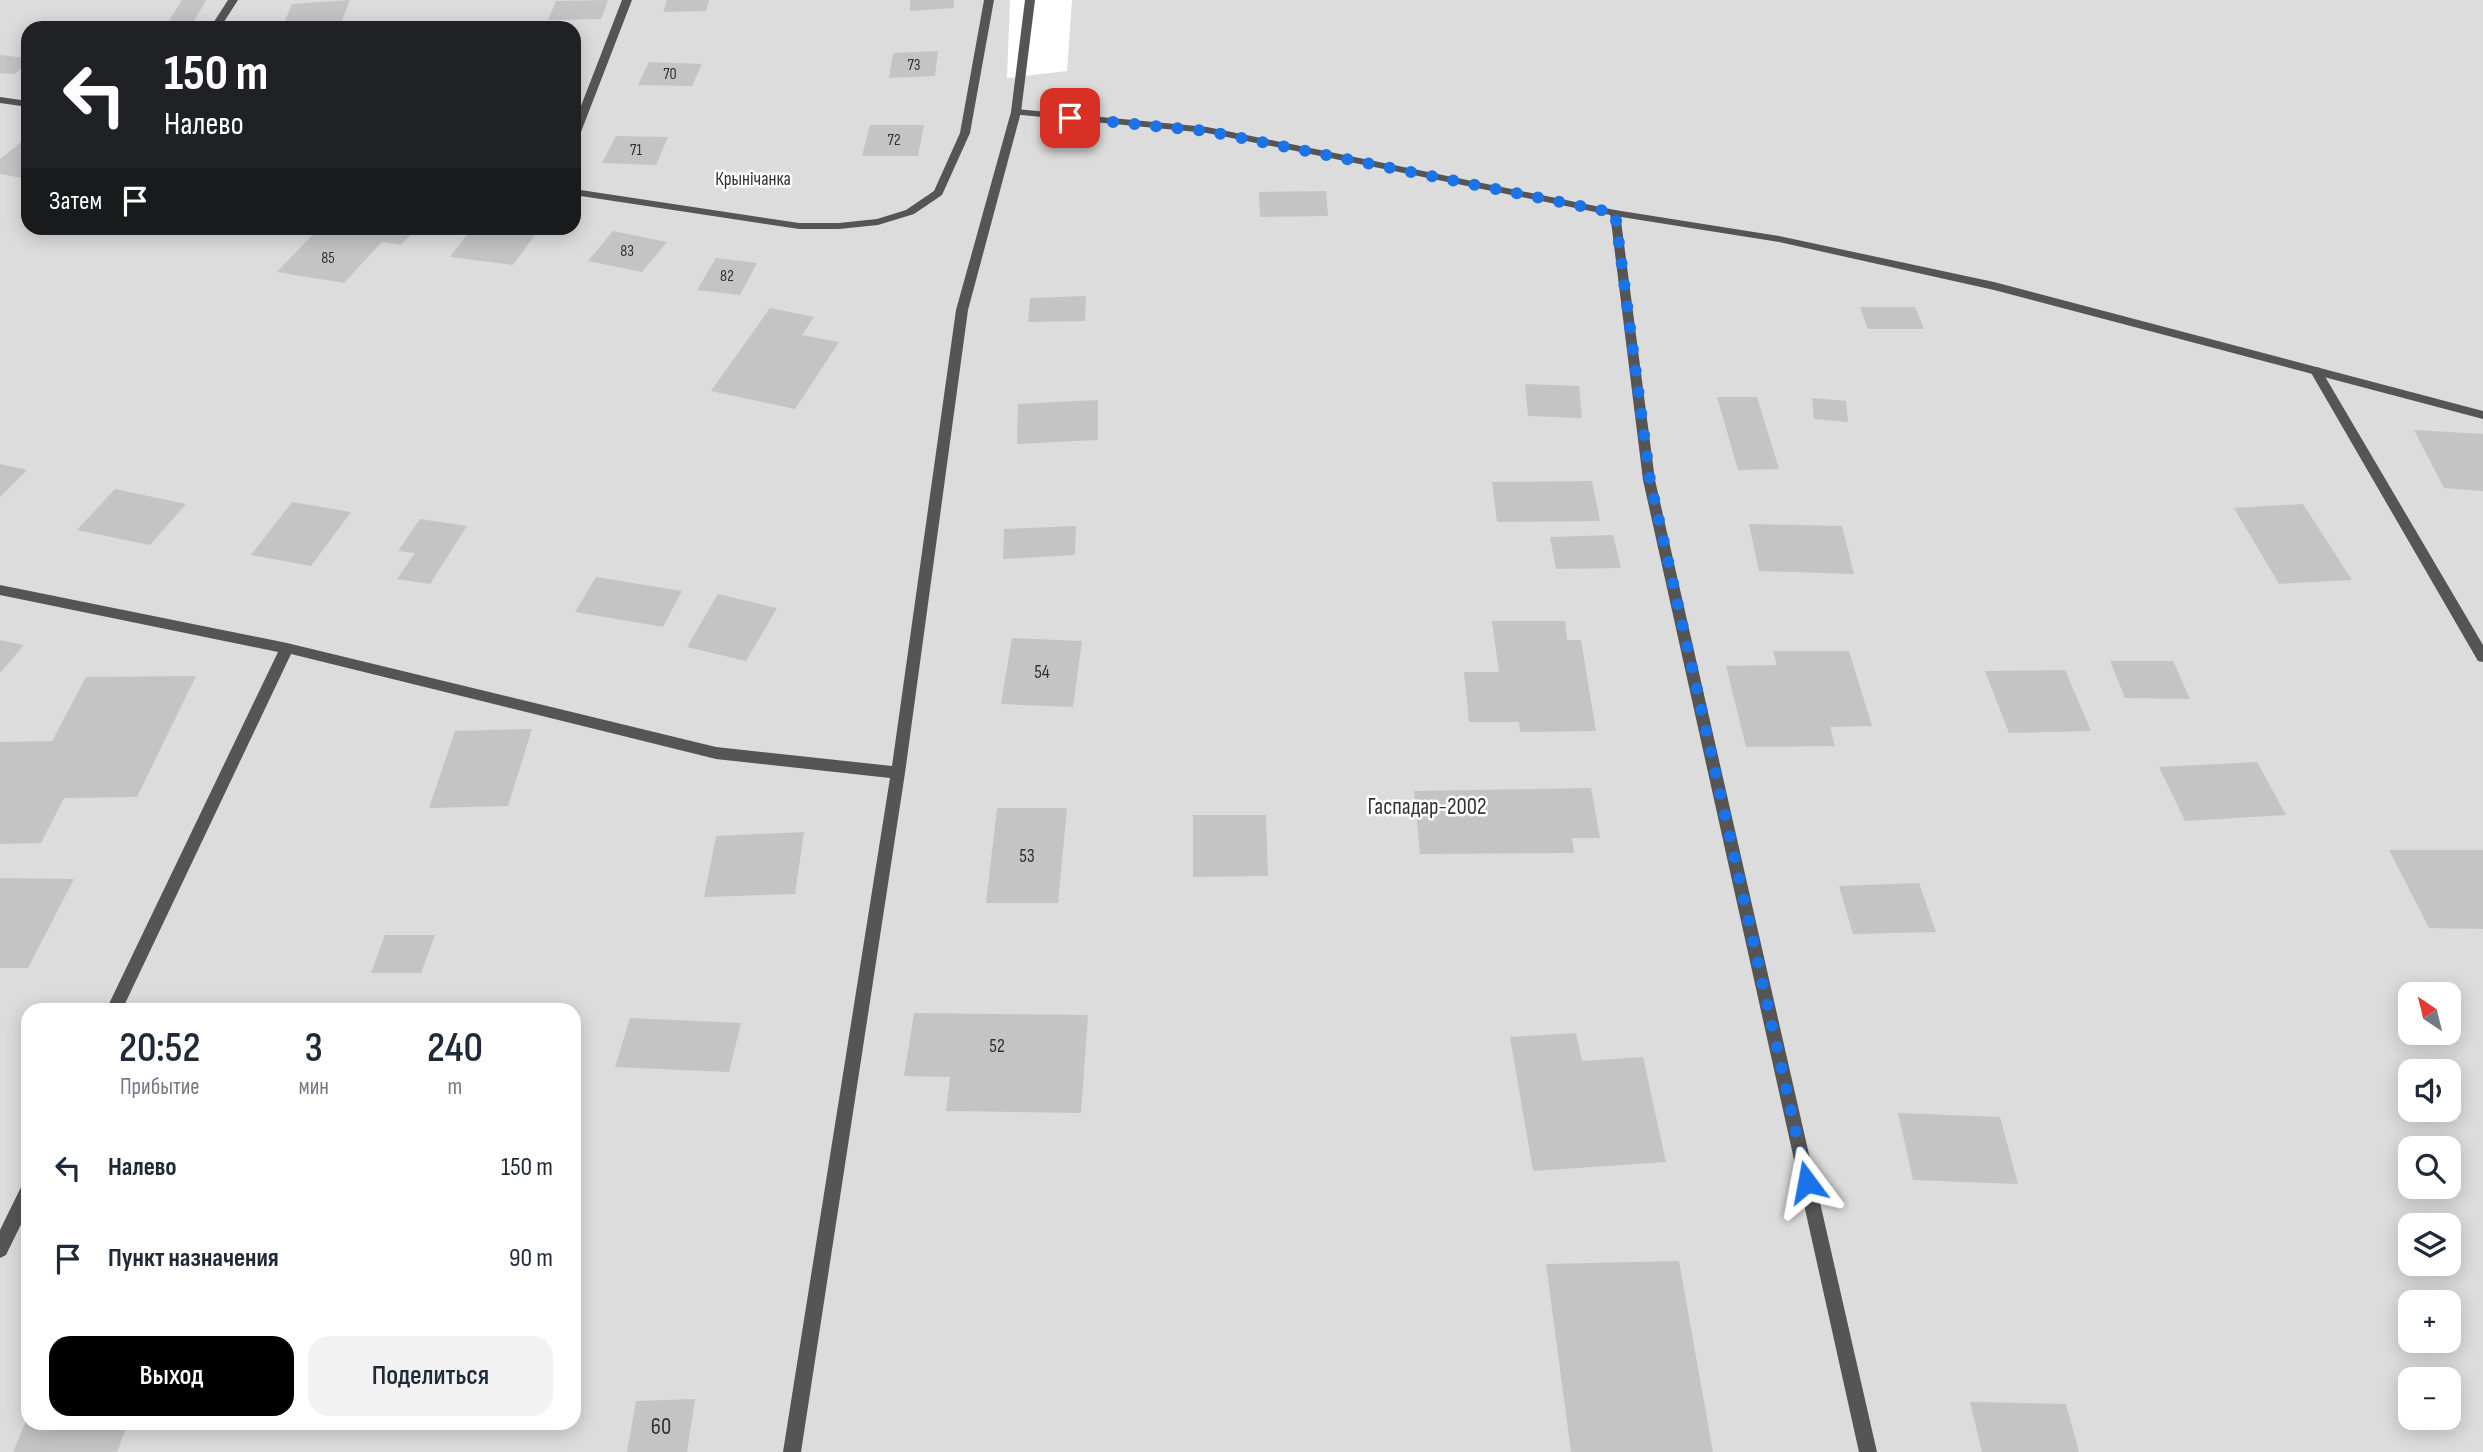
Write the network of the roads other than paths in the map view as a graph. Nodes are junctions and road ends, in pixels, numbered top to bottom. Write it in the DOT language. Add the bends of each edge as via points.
graph roads {
  1 [pos="233,0"];
  2 [pos="627,0"];
  3 [pos="989,0"];
  4 [pos="1030,0"];
  5 [pos="220,21"];
  6 [pos="0,100"];
  7 [pos="21,103"];
  8 [pos="1016,112"];
  9 [pos="581,119"];
  10 [pos="581,193"];
  11 [pos="1615,213"];
  12 [pos="2316,372"];
  13 [pos="2483,415"];
  14 [pos="0,590"];
  15 [pos="288,648"];
  16 [pos="2483,657"];
  17 [pos="898,773"];
  18 [pos="117,1003"];
  19 [pos="21,1206"];
  20 [pos="0,1249"];
  21 [pos="792,1452"];
  22 [pos="1868,1452"];
  1 -- 5 [label="street"];
  2 -- 9 [label="street"];
  3 -- 10 [label="street" via="965,133 937,192 911,212 878,222 799,226"];
  4 -- 8 [label="street"];
  6 -- 7 [label="street"];
  8 -- 11 [label="street" via="1207,131"];
  8 -- 17 [label="street" via="962,310"];
  11 -- 12 [label="street" via="1779,239 1994,286"];
  11 -- 22 [label="street" via="1650,480"];
  12 -- 13 [label="street"];
  12 -- 16 [label="street"];
  14 -- 15 [label="street"];
  15 -- 17 [label="street" via="716,753"];
  15 -- 18 [label="street"];
  17 -- 21 [label="street"];
  19 -- 20 [label="street"];
}
